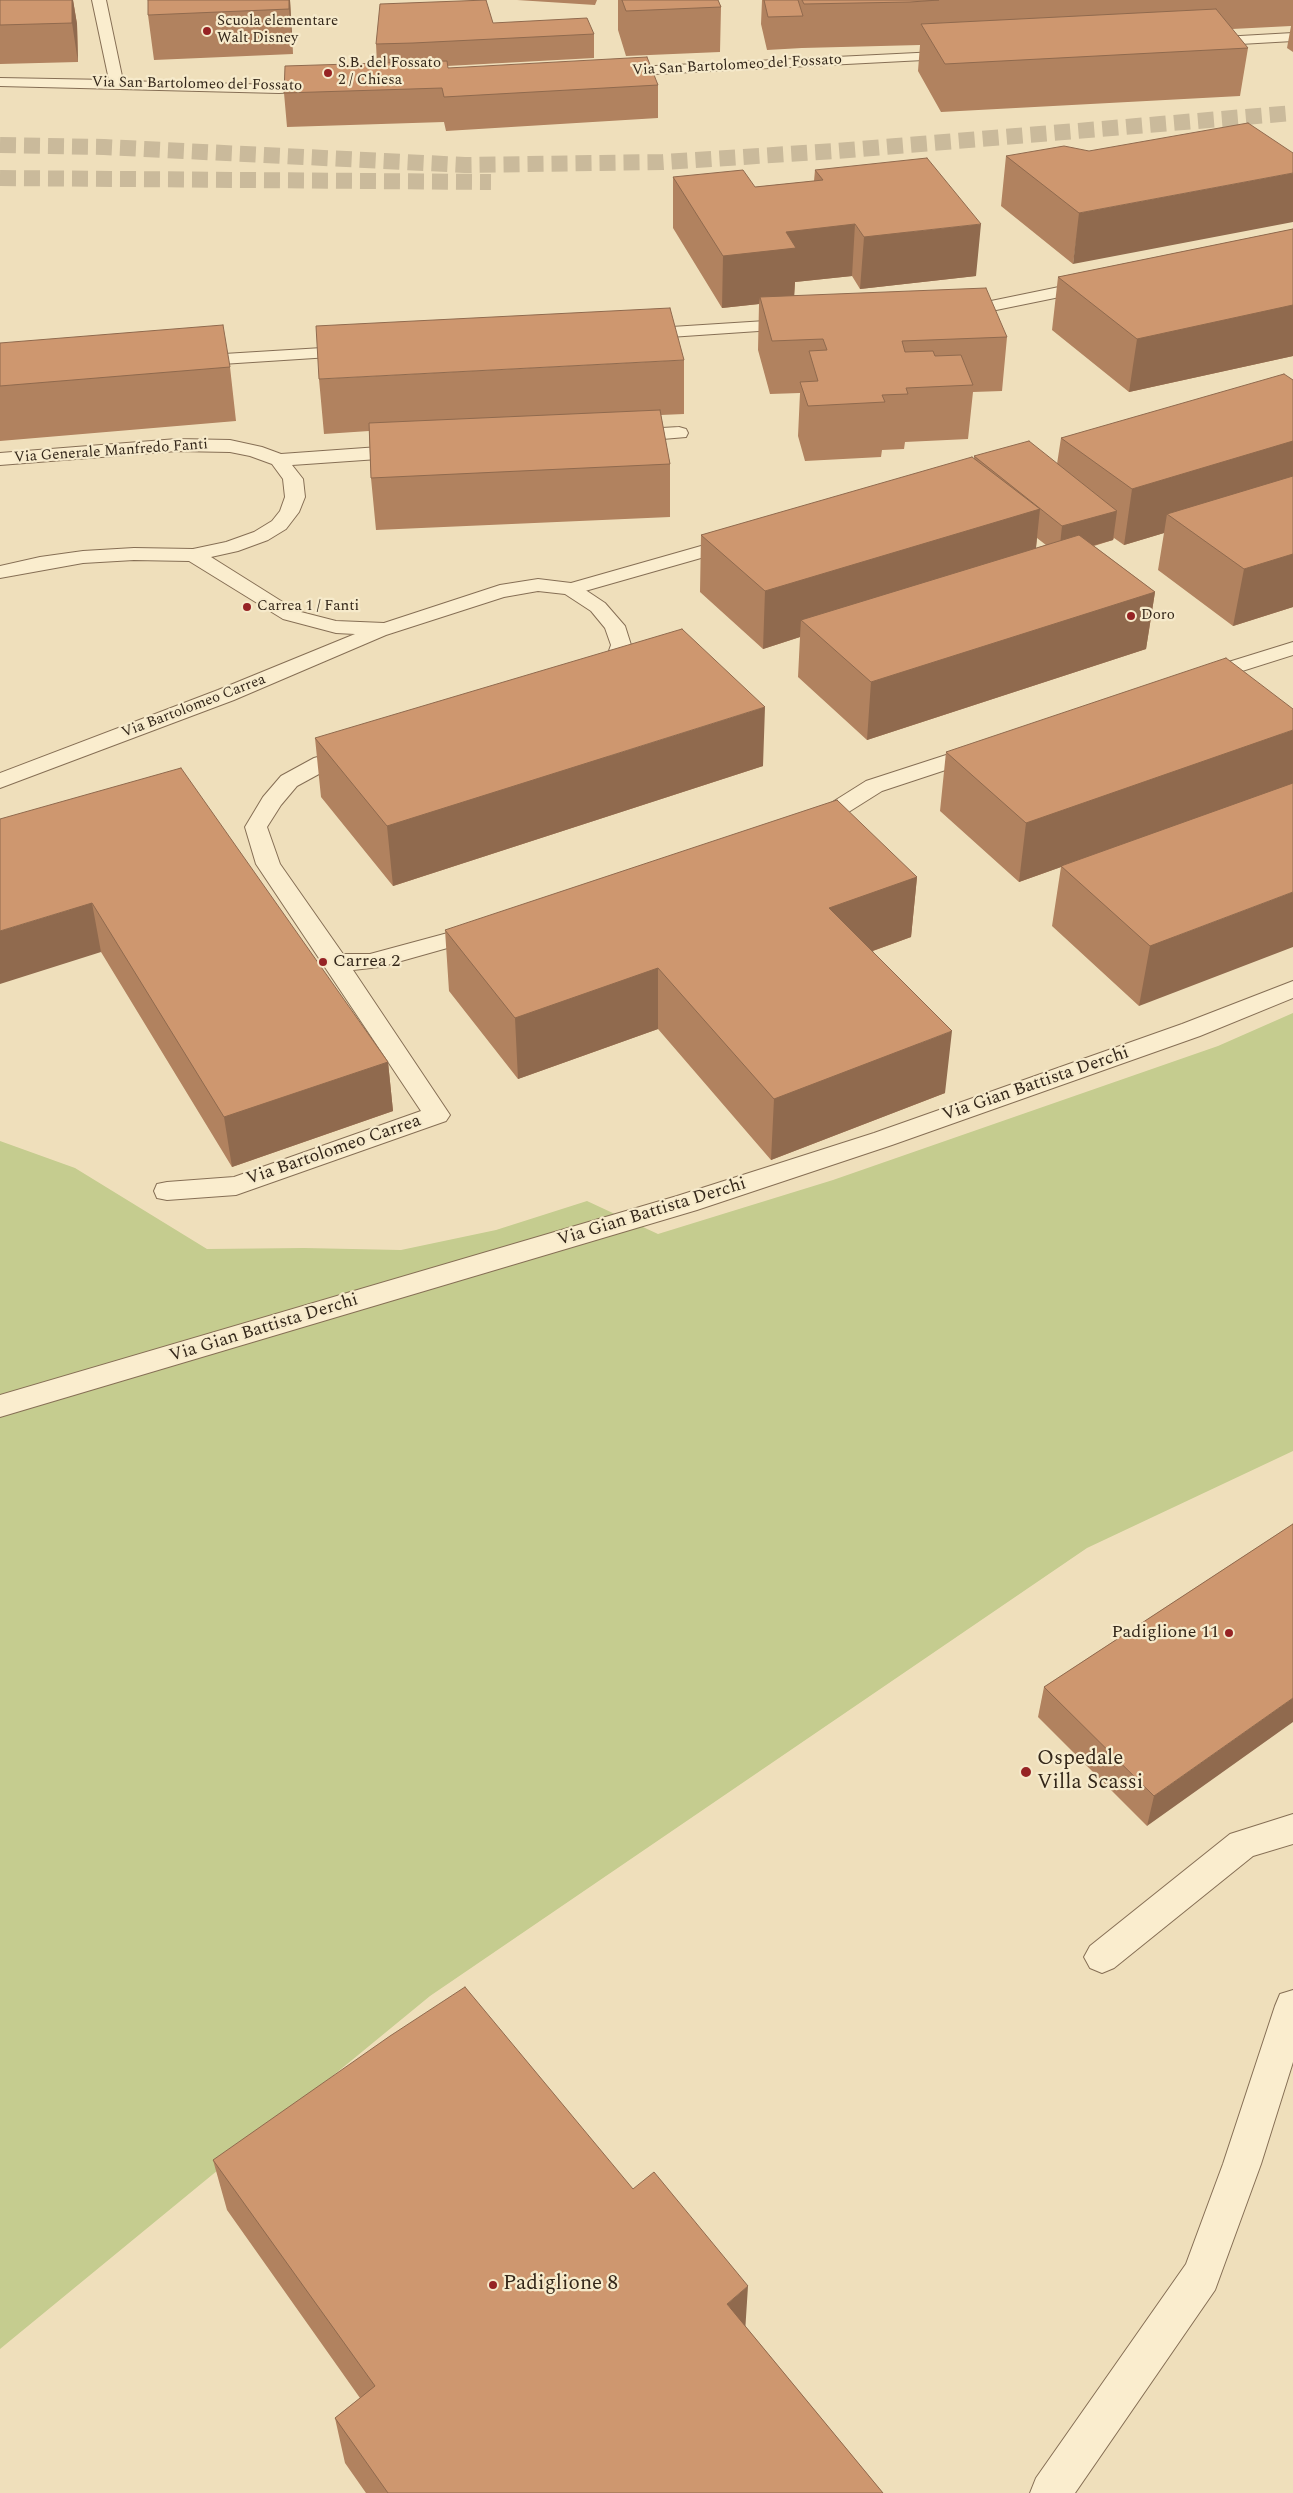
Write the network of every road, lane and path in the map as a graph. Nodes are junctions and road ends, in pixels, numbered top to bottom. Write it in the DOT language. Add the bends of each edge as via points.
graph roads {
  1 [pos="99,0"];
  2 [pos="1293,37"];
  3 [pos="1194,42"];
  4 [pos="976,54"];
  5 [pos="598,73"];
  6 [pos="0,82"];
  7 [pos="117,85"];
  8 [pos="339,86"];
  9 [pos="1109,282"];
  10 [pos="936,315"];
  11 [pos="809,324"];
  12 [pos="624,335"];
  13 [pos="367,350"];
  14 [pos="169,363"];
  15 [pos="679,433"];
  16 [pos="610,438"];
  17 [pos="425,450"];
  18 [pos="0,459"];
  19 [pos="279,460"];
  20 [pos="701,552"];
  21 [pos="193,555"];
  22 [pos="0,572"];
  23 [pos="570,589"];
  24 [pos="386,629"];
  25 [pos="1293,648"];
  26 [pos="1181,685"];
  27 [pos="583,687"];
  28 [pos="995,746"];
  29 [pos="378,747"];
  30 [pos="0,781"];
  31 [pos="794,834"];
  32 [pos="504,924"];
  33 [pos="336,962"];
  34 [pos="1293,989"];
  35 [pos="167,1190"];
  36 [pos="0,1406"];
  37 [pos="1293,1829"];
  38 [pos="1102,1956"];
  39 [pos="1293,2006"];
  40 [pos="1051,2493"];
  1 -- 7 [label="street"];
  2 -- 3 [label="street"];
  4 -- 5 [label="street, Via San Bartolomeo del Fossato"];
  6 -- 7 [label="street, Via San Bartolomeo del Fossato"];
  7 -- 8 [label="street, Via San Bartolomeo del Fossato"];
  9 -- 10 [label="street"];
  11 -- 12 [label="street"];
  13 -- 14 [label="street"];
  15 -- 16 [label="street"];
  17 -- 19 [label="street, Via Generale Manfredo Fanti"];
  18 -- 19 [label="street, Via Generale Manfredo Fanti" via="177,445 230,446"];
  19 -- 21 [label="street" via="293,479 295,497 279,525 231,547"];
  20 -- 23 [label="street"];
  21 -- 22 [label="street" via="83,557"];
  21 -- 24 [label="street, Via Bartolomeo Carrea" via="290,615 336,627"];
  23 -- 24 [label="street, Via Bartolomeo Carrea" via="538,584 500,591"];
  23 -- 27 [label="street, Via Bartolomeo Carrea" via="598,607 615,626 621,644 615,664 593,684"];
  24 -- 30 [label="street, Via Bartolomeo Carrea" via="226,695"];
  25 -- 26 [label="street"];
  28 -- 31 [label="street" via="874,786"];
  29 -- 33 [label="street, Via Bartolomeo Carrea" via="322,763 289,781 256,827 268,864"];
  32 -- 33 [label="street" via="371,962"];
  33 -- 35 [label="street, Via Bartolomeo Carrea" via="437,1115 236,1186"];
  34 -- 36 [label="street, Via Gian Battista Derchi" via="1154,1044 883,1139 696,1200"];
  37 -- 38 [label="street" via="1242,1845"];
  39 -- 40 [label="street" via="1242,2164 1201,2276"];
}
